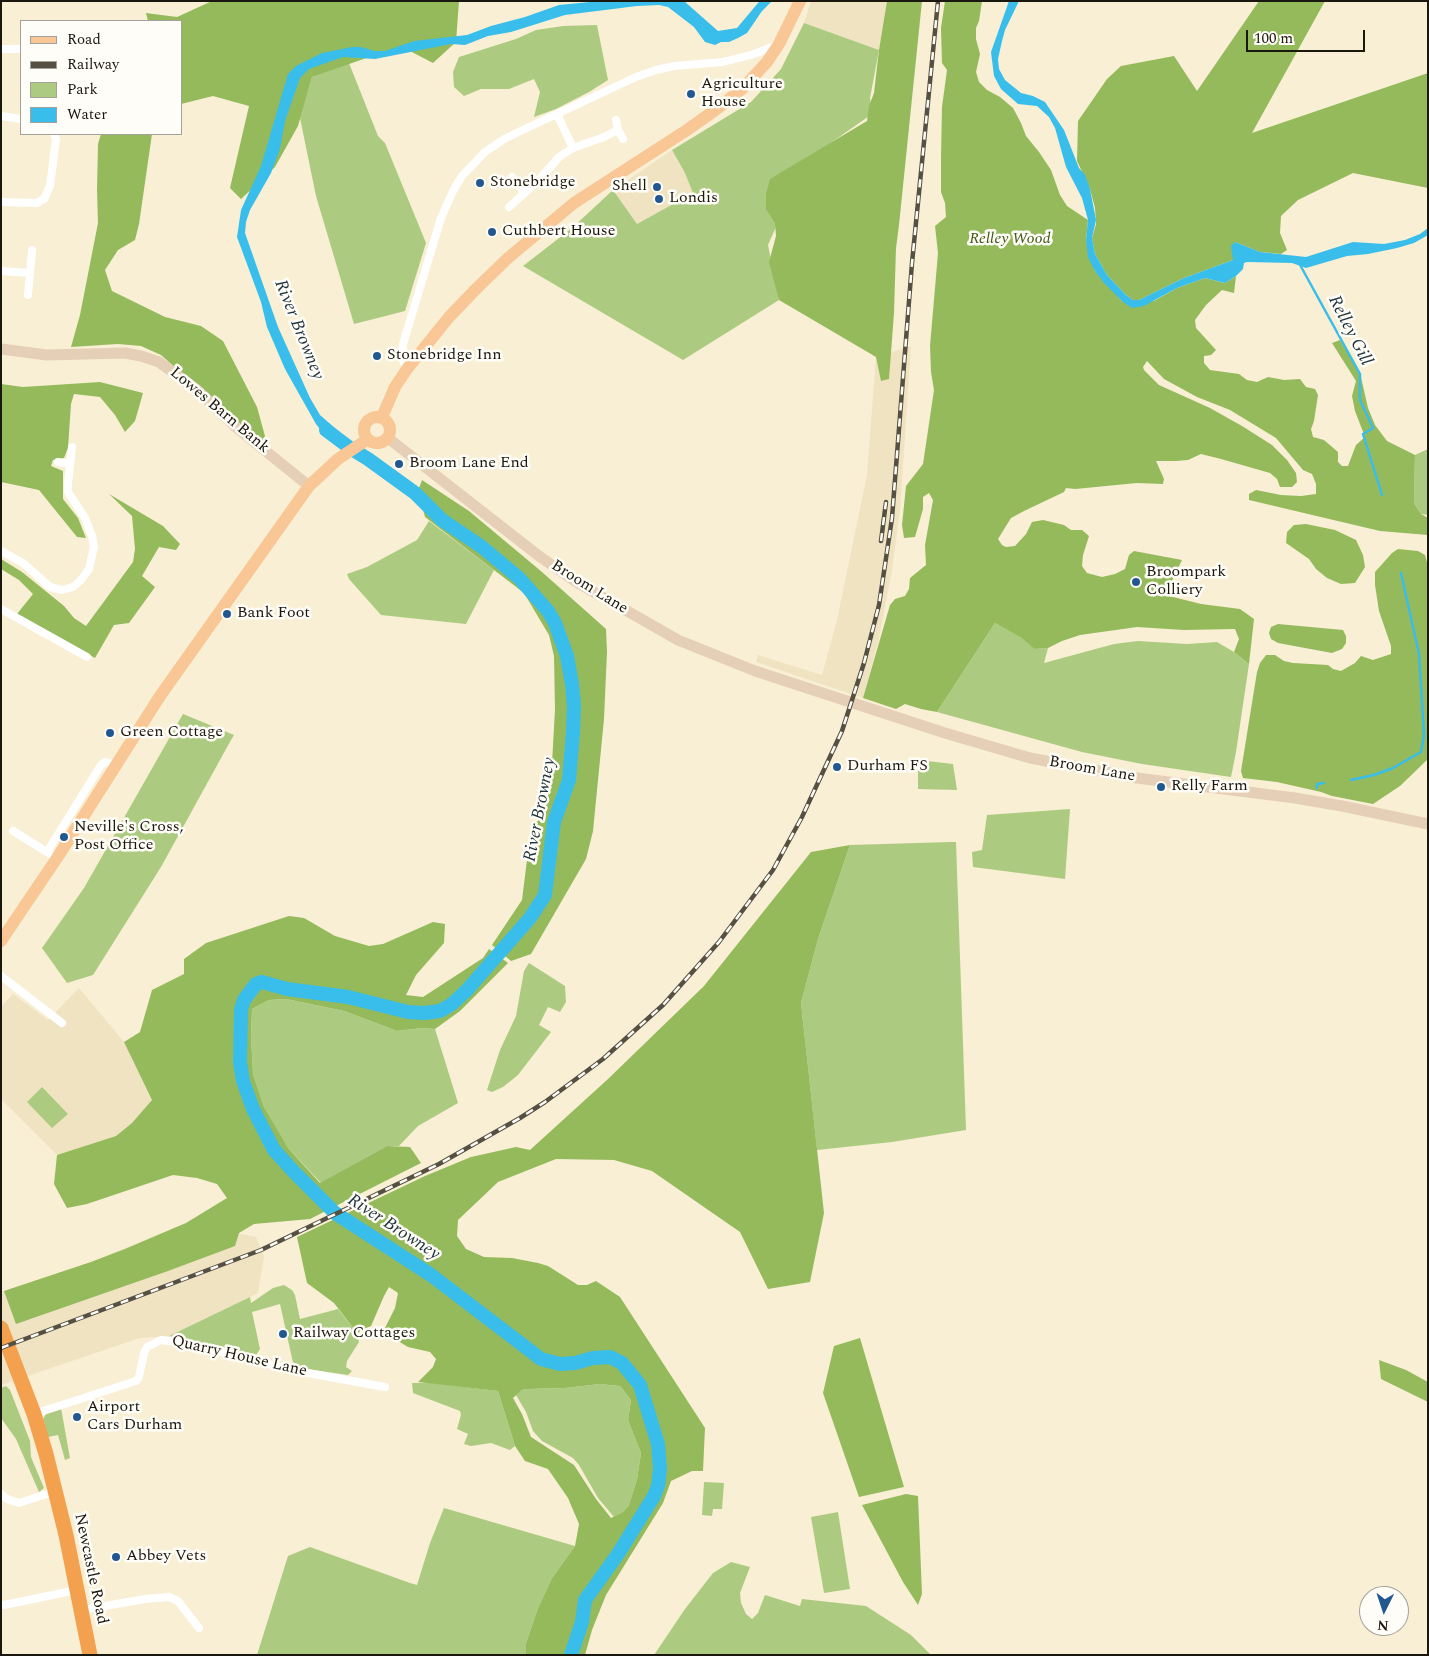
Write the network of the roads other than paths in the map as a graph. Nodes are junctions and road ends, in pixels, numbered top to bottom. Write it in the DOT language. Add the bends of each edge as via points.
graph roads {
  1 [pos="800,1"];
  2 [pos="779,44"];
  3 [pos="1,49"];
  4 [pos="20,49"];
  5 [pos="557,114"];
  6 [pos="1,116"];
  7 [pos="20,119"];
  8 [pos="616,120"];
  9 [pos="618,130"];
  10 [pos="54,135"];
  11 [pos="623,139"];
  12 [pos="574,148"];
  13 [pos="512,177"];
  14 [pos="524,193"];
  15 [pos="1,202"];
  16 [pos="509,208"];
  17 [pos="32,250"];
  18 [pos="1,271"];
  19 [pos="30,273"];
  20 [pos="28,294"];
  21 [pos="1,349"];
  22 [pos="407,369"];
  23 [pos="382,417"];
  24 [pos="388,438"];
  25 [pos="368,439"];
  26 [pos="72,447"];
  27 [pos="58,462"];
  28 [pos="70,464"];
  29 [pos="309,486"];
  30 [pos="1,551"];
  31 [pos="1,609"];
  32 [pos="87,657"];
  33 [pos="1428,824"];
  34 [pos="13,831"];
  35 [pos="52,855"];
  36 [pos="1,940"];
  37 [pos="1,976"];
  38 [pos="62,1023"];
  39 [pos="1,1328"];
  40 [pos="385,1387"];
  41 [pos="34,1414"];
  42 [pos="56,1491"];
  43 [pos="1,1494"];
  44 [pos="78,1590"];
  45 [pos="1,1604"];
  46 [pos="82,1610"];
  47 [pos="199,1628"];
  48 [pos="90,1655"];
  1 -- 2 [label="main road"];
  2 -- 5 [label="street" via="723,62 656,70"];
  2 -- 22 [label="main road" via="756,76 718,108 574,203 515,252 450,316"];
  3 -- 4 [label="street"];
  5 -- 12 [label="street"];
  5 -- 22 [label="street" via="504,139 485,152 453,191 403,344 402,358"];
  6 -- 7 [label="street"];
  8 -- 9 [label="street"];
  9 -- 11 [label="street"];
  9 -- 12 [label="street"];
  10 -- 15 [label="street" via="50,186 44,199 38,203"];
  12 -- 14 [label="street" via="559,157"];
  13 -- 14 [label="street"];
  14 -- 16 [label="street"];
  17 -- 19 [label="street"];
  18 -- 19 [label="street"];
  19 -- 20 [label="street"];
  21 -- 29 [label="main road, Lowes Barn Bank" via="47,355 125,353 159,362 197,390 237,428"];
  22 -- 23 [label="main road"];
  23 -- 24 [label="main road" via="390,426"];
  23 -- 25 [label="main road" via="370,418 365,424 364,432"];
  24 -- 25 [label="main road" via="380,443"];
  24 -- 33 [label="main road, Broom Lane" via="578,583 678,640 755,671 995,749 1074,768 1295,798"];
  25 -- 29 [label="main road" via="338,459"];
  26 -- 28 [label="street"];
  27 -- 28 [label="street"];
  28 -- 30 [label="street" via="68,492 85,518 94,547 89,569 81,580 62,590 50,587 22,563"];
  29 -- 35 [label="main road"];
  31 -- 32 [label="street"];
  34 -- 35 [label="street"];
  35 -- 36 [label="main road"];
  37 -- 38 [label="street"];
  39 -- 41 [label="highway"];
  40 -- 41 [label="street, Quarry House Lane" via="291,1370 161,1340 147,1347 136,1381"];
  41 -- 42 [label="highway, Newcastle Road"];
  42 -- 43 [label="street" via="20,1502"];
  42 -- 44 [label="highway, Newcastle Road"];
  44 -- 45 [label="street"];
  44 -- 46 [label="highway, Newcastle Road"];
  46 -- 47 [label="street" via="169,1598 178,1601"];
  46 -- 48 [label="highway, Newcastle Road"];
}
